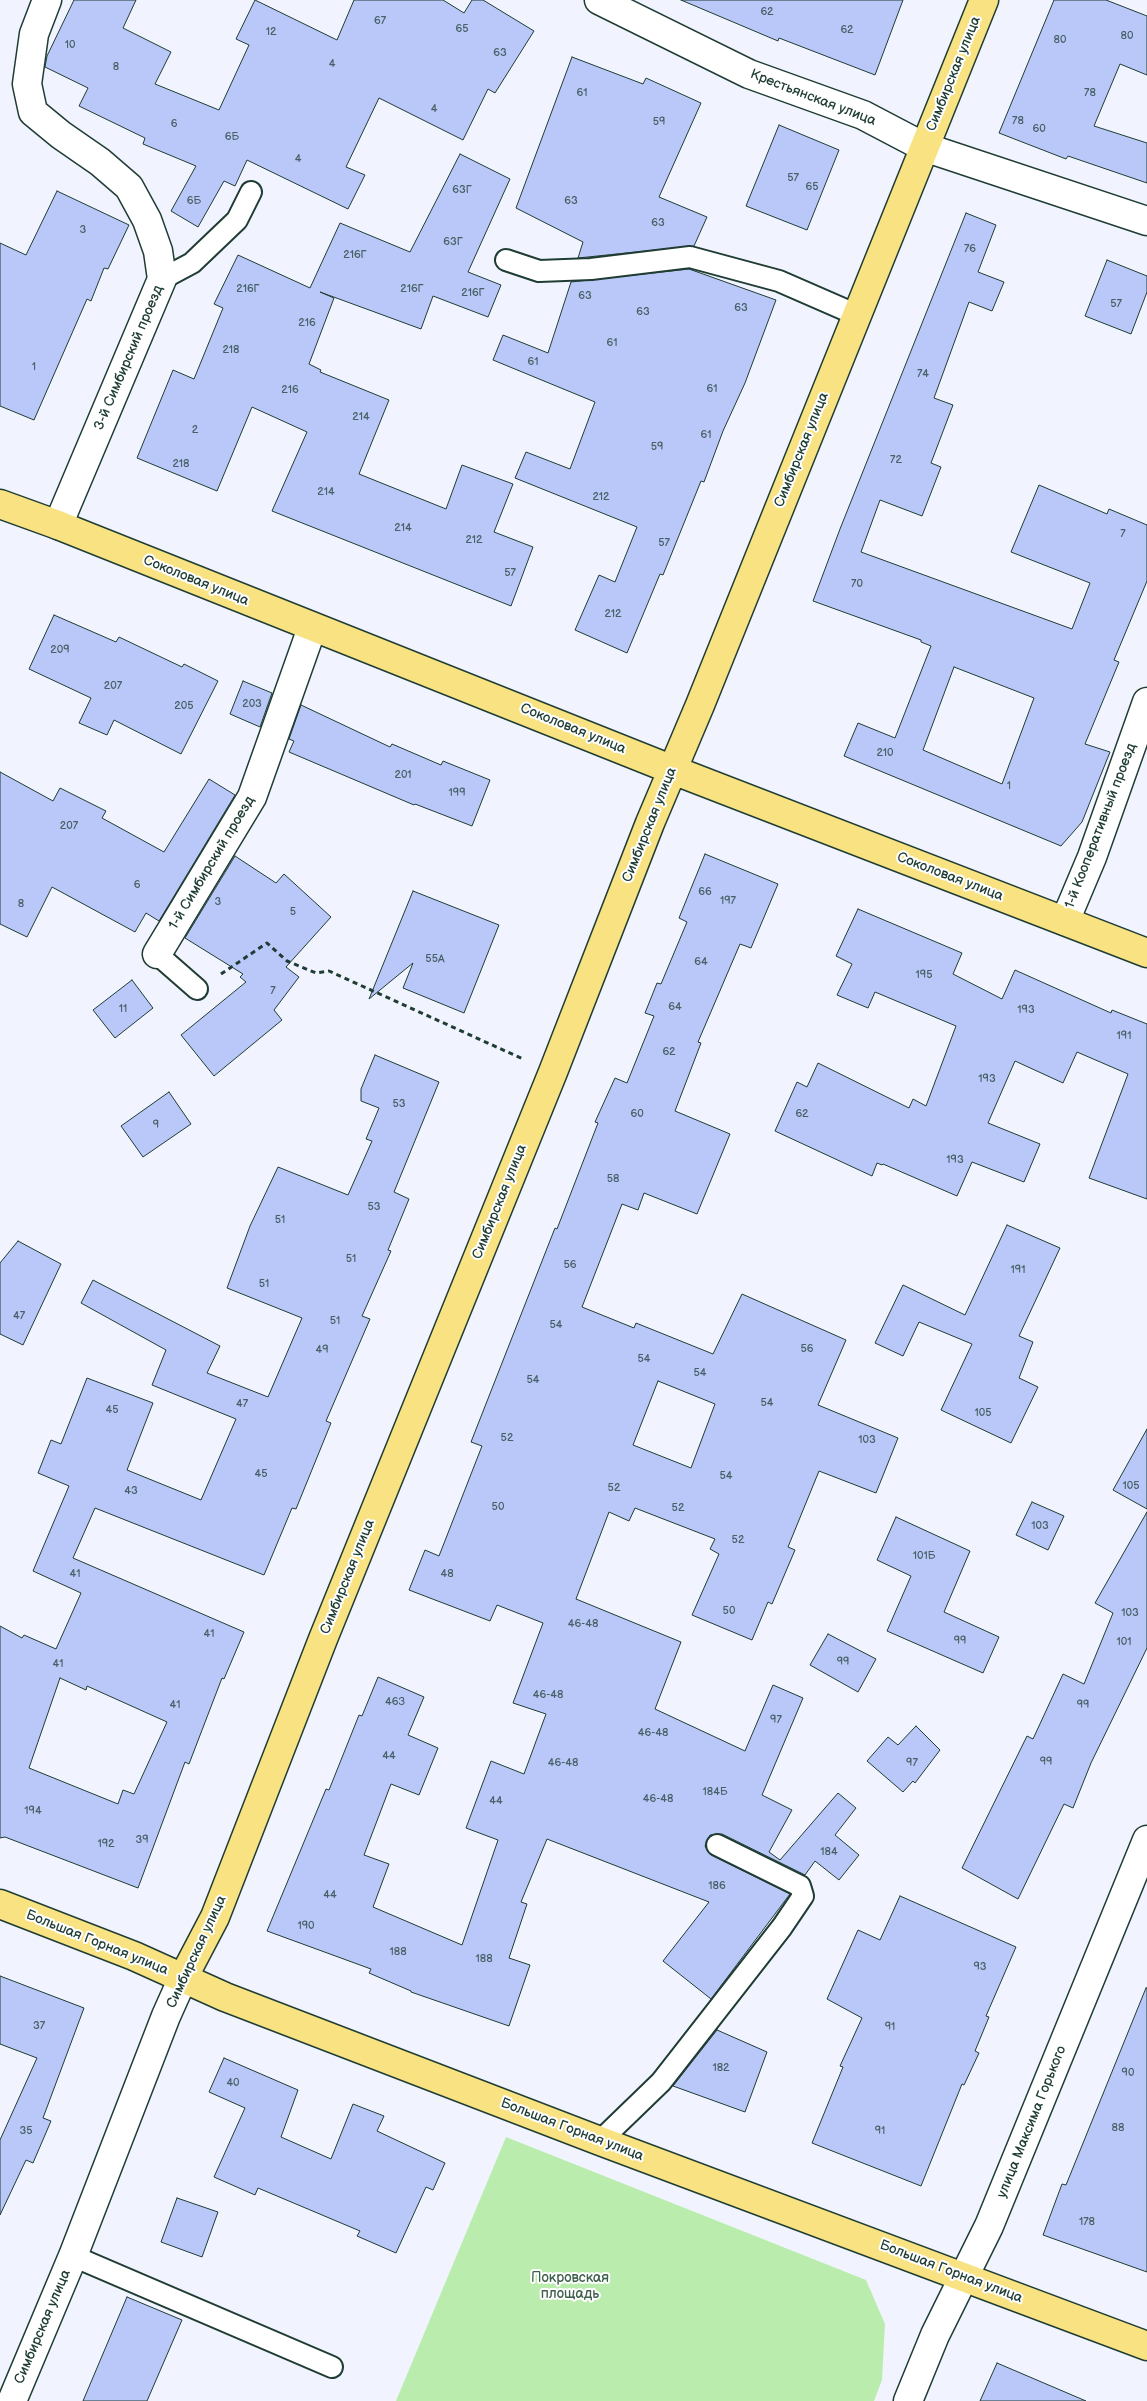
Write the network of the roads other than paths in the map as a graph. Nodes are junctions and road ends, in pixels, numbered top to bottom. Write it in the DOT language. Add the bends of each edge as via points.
graph roads {
  1 [pos="47,0"];
  2 [pos="600,0"];
  3 [pos="984,0"];
  4 [pos="924,146"];
  5 [pos="250,192"];
  6 [pos="1147,220"];
  7 [pos="506,260"];
  8 [pos="162,279"];
  9 [pos="856,315"];
  10 [pos="0,504"];
  11 [pos="58,525"];
  12 [pos="312,628"];
  13 [pos="1147,702"];
  14 [pos="673,770"];
  15 [pos="1065,921"];
  16 [pos="1147,953"];
  17 [pos="157,954"];
  18 [pos="197,989"];
  19 [pos="1147,1840"];
  20 [pos="717,1845"];
  21 [pos="0,1904"];
  22 [pos="184,1978"];
  23 [pos="600,2141"];
  24 [pos="73,2256"];
  25 [pos="963,2276"];
  26 [pos="1147,2346"];
  27 [pos="332,2367"];
  28 [pos="12,2401"];
  29 [pos="908,2401"];
  1 -- 8 [label="street, 3-й Симбирский проезд" via="34,34 27,84 33,112 129,188 158,251"];
  2 -- 4 [label="street, Крестьянская улица" via="749,74 863,115"];
  3 -- 4 [label="main road, Симбирская улица"];
  4 -- 6 [label="street, Крестьянская улица"];
  4 -- 9 [label="main road, Симбирская улица"];
  5 -- 8 [label="lane" via="237,220 192,263"];
  7 -- 9 [label="lane" via="539,271 591,269 690,257 779,281"];
  8 -- 11 [label="street, 3-й Симбирский проезд"];
  9 -- 14 [label="main road, Симбирская улица"];
  10 -- 11 [label="main road, Соколовая улица"];
  11 -- 12 [label="main road, Соколовая улица"];
  12 -- 14 [label="main road, Соколовая улица"];
  12 -- 17 [label="street, 1-й Симбирский проезд" via="252,797"];
  13 -- 15 [label="street, 1-й Кооперативный проезд" via="1092,857"];
  14 -- 15 [label="main road, Соколовая улица"];
  14 -- 22 [label="main road, Симбирская улица" via="323,1639 216,1917"];
  15 -- 16 [label="main road, Соколовая улица"];
  17 -- 18 [label="lane"];
  19 -- 25 [label="street, улица Максима Горького" via="989,2226"];
  20 -- 23 [label="lane" via="800,1886 803,1896 782,1928 661,2082"];
  21 -- 22 [label="main road, Большая Горная улица"];
  22 -- 23 [label="main road, Большая Горная улица"];
  22 -- 24 [label="street, Симбирская улица" via="166,2016"];
  23 -- 25 [label="main road, Большая Горная улица"];
  24 -- 27 [label="lane"];
  24 -- 28 [label="street, Симбирская улица"];
  25 -- 26 [label="main road, Большая Горная улица"];
  25 -- 29 [label="street, улица Максима Горького"];
}
